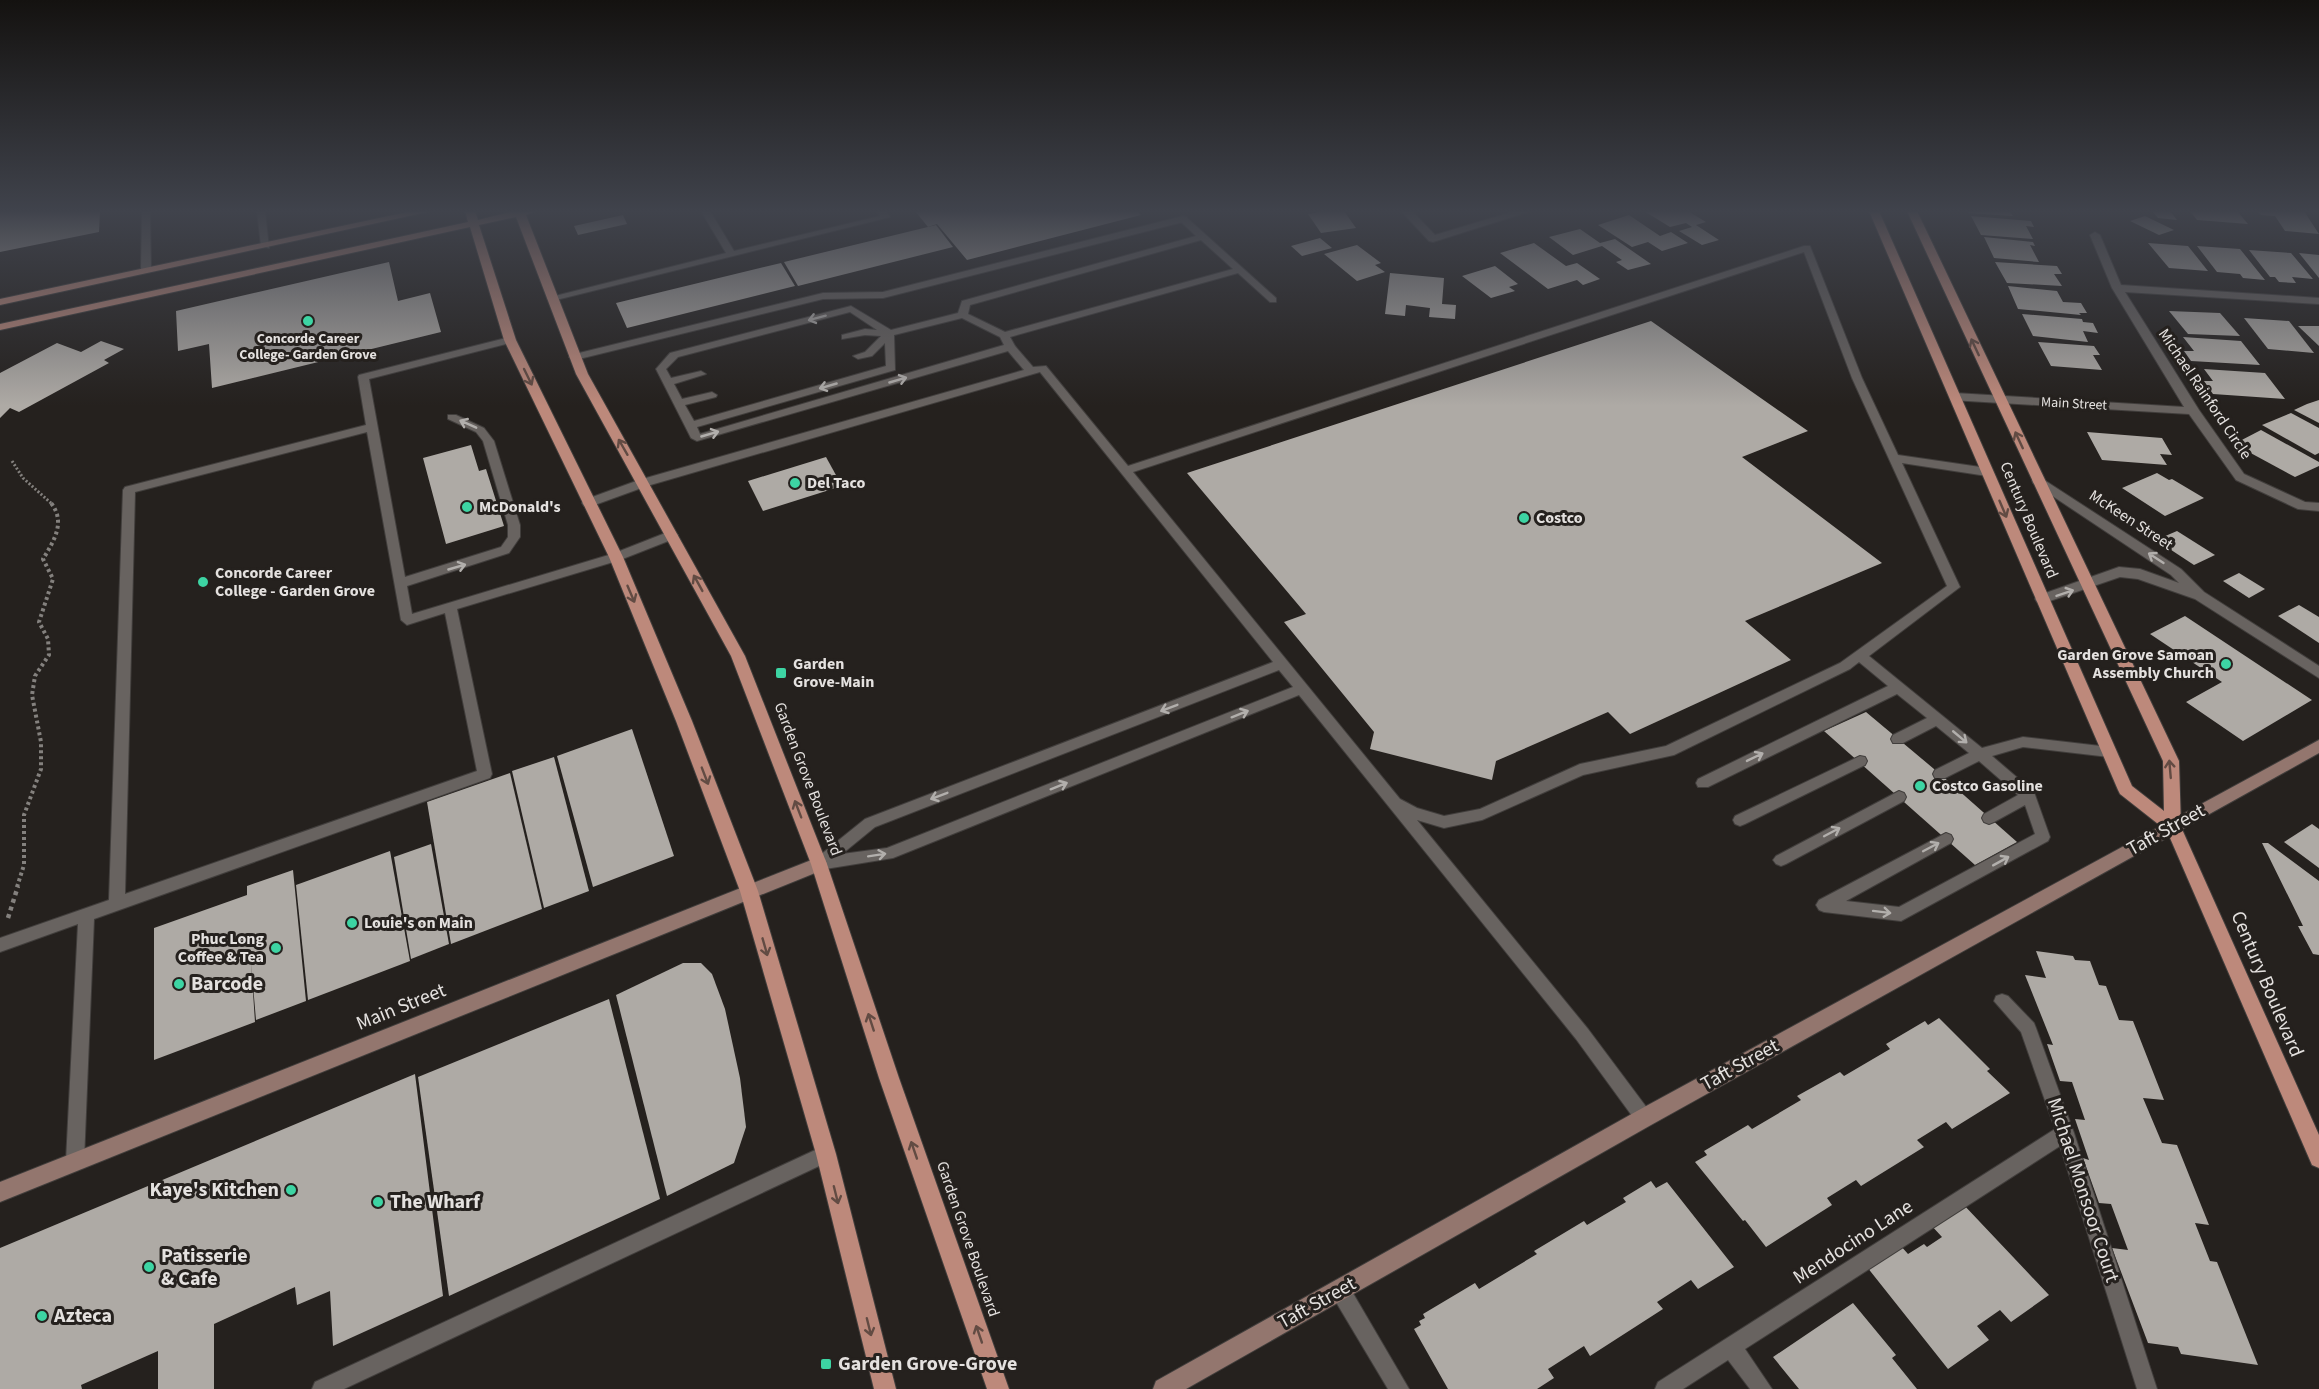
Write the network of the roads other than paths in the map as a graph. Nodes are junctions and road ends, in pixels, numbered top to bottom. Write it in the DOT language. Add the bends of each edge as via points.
graph roads {
  1 [pos="119,276"];
  2 [pos="236,276"];
  3 [pos="490,276"];
  4 [pos="543,276"];
  5 [pos="645,276"];
  6 [pos="959,276"];
  7 [pos="1063,276"];
  8 [pos="1219,276"];
  9 [pos="1246,276"];
  10 [pos="1723,276"];
  11 [pos="1818,276"];
  12 [pos="1902,276"];
  13 [pos="1942,276"];
  14 [pos="2112,276"];
  15 [pos="2117,288"];
  16 [pos="552,298"];
  17 [pos="1273,300"];
  18 [pos="0,302"];
  19 [pos="2319,302"];
  20 [pos="963,315"];
  21 [pos="0,327"];
  22 [pos="889,333"];
  23 [pos="1004,336"];
  24 [pos="846,337"];
  25 [pos="510,340"];
  26 [pos="1010,347"];
  27 [pos="858,356"];
  28 [pos="575,357"];
  29 [pos="1030,371"];
  30 [pos="701,374"];
  31 [pos="668,382"];
  32 [pos="712,395"];
  33 [pos="1955,397"];
  34 [pos="2000,400"];
  35 [pos="679,403"];
  36 [pos="2193,411"];
  37 [pos="452,417"];
  38 [pos="691,425"];
  39 [pos="372,427"];
  40 [pos="1894,458"];
  41 [pos="1125,471"];
  42 [pos="1987,472"];
  43 [pos="2038,480"];
  44 [pos="644,483"];
  45 [pos="588,503"];
  46 [pos="2319,507"];
  47 [pos="672,535"];
  48 [pos="615,557"];
  49 [pos="401,583"];
  50 [pos="2087,584"];
  51 [pos="2200,596"];
  52 [pos="2042,599"];
  53 [pos="450,607"];
  54 [pos="1859,655"];
  55 [pos="1282,664"];
  56 [pos="2319,673"];
  57 [pos="1899,687"];
  58 [pos="1301,689"];
  59 [pos="1938,719"];
  60 [pos="1898,740"];
  61 [pos="2319,746"];
  62 [pos="2109,752"];
  63 [pos="1980,754"];
  64 [pos="1860,761"];
  65 [pos="1940,774"];
  66 [pos="1703,783"];
  67 [pos="2029,796"];
  68 [pos="1899,797"];
  69 [pos="1391,799"];
  70 [pos="1989,818"];
  71 [pos="1740,820"];
  72 [pos="2173,827"];
  73 [pos="1946,839"];
  74 [pos="1781,860"];
  75 [pos="819,864"];
  76 [pos="748,891"];
  77 [pos="117,903"];
  78 [pos="86,914"];
  79 [pos="3,944"];
  80 [pos="2002,1000"];
  81 [pos="1644,1118"];
  82 [pos="2065,1133"];
  83 [pos="825,1154"];
  84 [pos="2319,1158"];
  85 [pos="75,1161"];
  86 [pos="0,1192"];
  87 [pos="1341,1290"];
  88 [pos="1731,1347"];
  89 [pos="322,1389"];
  90 [pos="885,1389"];
  91 [pos="998,1389"];
  92 [pos="1164,1389"];
  93 [pos="1399,1389"];
  94 [pos="1665,1389"];
  95 [pos="1762,1389"];
  96 [pos="2147,1389"];
  1 -- 18 [label="main road"];
  2 -- 21 [label="main road"];
  3 -- 25 [label="main road"];
  4 -- 16 [label="main road, Garden Grove Boulevard"];
  5 -- 16 [label="lane"];
  6 -- 28 [label="street" via="883,295 823,296"];
  7 -- 20 [label="lane" via="965,303"];
  8 -- 23 [label="lane"];
  9 -- 17 [label="lane"];
  10 -- 41 [label="lane"];
  11 -- 40 [label="lane" via="1857,378"];
  12 -- 33 [label="main road, Century Boulevard"];
  34 -- 13 [label="main road, Century Boulevard, one-way"];
  14 -- 15 [label="street, Michael Rainford Circle"];
  15 -- 19 [label="street"];
  15 -- 36 [label="street, Michael Rainford Circle"];
  16 -- 28 [label="main road, Garden Grove Boulevard"];
  20 -- 22 [label="lane"];
  20 -- 23 [label="lane"];
  22 -- 24 [label="lane" via="865,332"];
  22 -- 27 [label="lane" via="868,354"];
  22 -- 31 [label="lane, one-way" via="851,309 674,355 661,369"];
  22 -- 38 [label="lane, one-way" via="891,368"];
  23 -- 26 [label="lane"];
  25 -- 39 [label="lane" via="363,377"];
  25 -- 45 [label="main road, one-way"];
  26 -- 29 [label="lane"];
  38 -- 26 [label="lane, one-way" via="697,438"];
  44 -- 28 [label="main road, Garden Grove Boulevard, one-way"];
  29 -- 41 [label="lane" via="1042,368"];
  29 -- 44 [label="lane"];
  30 -- 31 [label="lane"];
  31 -- 35 [label="lane"];
  32 -- 35 [label="lane"];
  33 -- 34 [label="street, Main Street"];
  33 -- 42 [label="main road, Century Boulevard"];
  34 -- 36 [label="street, Main Street"];
  43 -- 34 [label="main road, Century Boulevard, one-way"];
  35 -- 38 [label="lane"];
  36 -- 46 [label="street, Michael Rainford Circle" via="2240,477 2303,506"];
  49 -- 37 [label="lane, one-way" via="489,557 505,550 514,537 514,525 488,441 480,430"];
  39 -- 49 [label="lane"];
  39 -- 77 [label="lane" via="129,490"];
  40 -- 42 [label="lane"];
  40 -- 54 [label="lane" via="1954,587"];
  41 -- 55 [label="lane"];
  42 -- 52 [label="main road, Century Boulevard, one-way"];
  43 -- 50 [label="main road, Century Boulevard"];
  51 -- 43 [label="street, McKeen Street, one-way" via="2176,572"];
  44 -- 45 [label="lane"];
  44 -- 47 [label="main road, Garden Grove Boulevard"];
  45 -- 48 [label="main road"];
  47 -- 48 [label="lane"];
  75 -- 47 [label="main road, Garden Grove Boulevard, one-way" via="738,656"];
  48 -- 53 [label="lane"];
  48 -- 76 [label="main road, one-way" via="684,721"];
  49 -- 53 [label="lane" via="407,620"];
  50 -- 51 [label="street, McKeen Street" via="2128,572"];
  52 -- 50 [label="street, McKeen Street, one-way"];
  72 -- 50 [label="main road, Century Boulevard, one-way" via="2171,760"];
  51 -- 56 [label="street, McKeen Street"];
  52 -- 62 [label="main road, Century Boulevard"];
  53 -- 77 [label="lane" via="485,774"];
  54 -- 57 [label="lane"];
  54 -- 69 [label="lane" via="1845,666 1669,752 1580,770 1482,814 1444,822 1413,813"];
  55 -- 58 [label="lane"];
  55 -- 75 [label="lane, one-way" via="870,823"];
  57 -- 59 [label="lane"];
  66 -- 57 [label="lane, one-way"];
  58 -- 69 [label="lane"];
  75 -- 58 [label="lane, one-way" via="888,854"];
  59 -- 60 [label="lane"];
  59 -- 63 [label="lane, one-way"];
  61 -- 72 [label="street, Taft Street"];
  62 -- 63 [label="lane" via="2023,742"];
  62 -- 72 [label="main road, Century Boulevard" via="2126,790"];
  63 -- 65 [label="lane"];
  63 -- 67 [label="lane"];
  64 -- 71 [label="lane"];
  67 -- 70 [label="lane"];
  67 -- 73 [label="lane" via="2043,837 1974,876 1901,914 1824,905"];
  74 -- 68 [label="lane, one-way"];
  69 -- 81 [label="lane"];
  72 -- 81 [label="street, Taft Street"];
  72 -- 84 [label="main road, Century Boulevard"];
  75 -- 76 [label="street, Main Street"];
  91 -- 75 [label="main road, Garden Grove Boulevard, one-way"];
  76 -- 83 [label="main road, one-way"];
  76 -- 85 [label="street, Main Street"];
  77 -- 78 [label="lane"];
  78 -- 79 [label="lane"];
  78 -- 85 [label="lane"];
  80 -- 82 [label="lane, Michael Monsoor Court" via="2028,1028"];
  81 -- 87 [label="street, Taft Street"];
  82 -- 88 [label="lane, Mendocino Lane"];
  82 -- 96 [label="lane, Michael Monsoor Court"];
  83 -- 89 [label="lane"];
  83 -- 90 [label="main road, one-way"];
  85 -- 86 [label="street, Main Street"];
  87 -- 92 [label="street, Taft Street"];
  87 -- 93 [label="lane"];
  88 -- 94 [label="lane, Mendocino Lane"];
  88 -- 95 [label="lane"];
}
